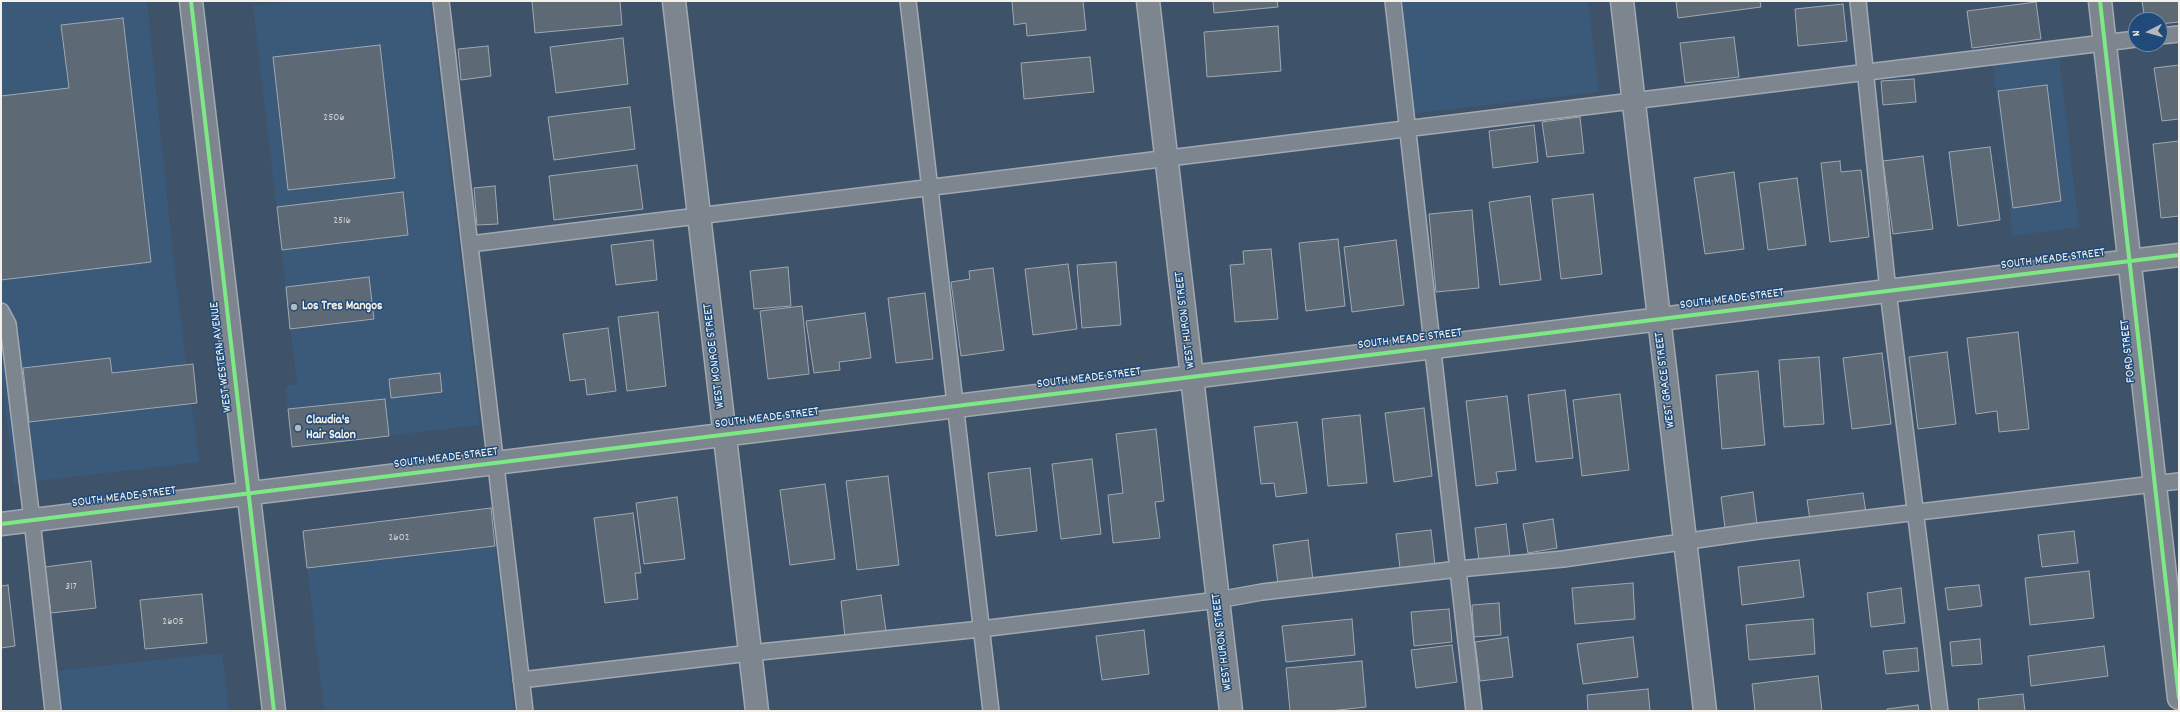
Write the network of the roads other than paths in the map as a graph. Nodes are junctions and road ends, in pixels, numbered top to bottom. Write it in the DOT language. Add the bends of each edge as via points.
graph roads {
  1 [pos="190,1"];
  2 [pos="441,1"];
  3 [pos="674,1"];
  4 [pos="908,1"];
  5 [pos="1148,1"];
  6 [pos="1393,1"];
  7 [pos="1622,1"];
  8 [pos="1858,1"];
  9 [pos="2100,1"];
  10 [pos="2179,34"];
  11 [pos="2168,35"];
  12 [pos="2128,40"];
  13 [pos="2105,43"];
  14 [pos="1866,72"];
  15 [pos="1634,101"];
  16 [pos="1406,129"];
  17 [pos="1167,158"];
  18 [pos="929,187"];
  19 [pos="699,215"];
  20 [pos="470,244"];
  21 [pos="2179,255"];
  22 [pos="2129,261"];
  23 [pos="1888,291"];
  24 [pos="1,311"];
  25 [pos="1659,319"];
  26 [pos="1433,347"];
  27 [pos="1192,377"];
  28 [pos="955,406"];
  29 [pos="724,434"];
  30 [pos="496,462"];
  31 [pos="2179,481"];
  32 [pos="2154,484"];
  33 [pos="248,493"];
  34 [pos="1917,512"];
  35 [pos="32,520"];
  36 [pos="1,524"];
  37 [pos="1685,542"];
  38 [pos="1459,569"];
  39 [pos="1218,600"];
  40 [pos="981,629"];
  41 [pos="750,653"];
  42 [pos="521,680"];
  43 [pos="2179,698"];
  44 [pos="53,711"];
  45 [pos="274,711"];
  46 [pos="525,711"];
  47 [pos="757,711"];
  48 [pos="991,711"];
  49 [pos="1231,711"];
  50 [pos="1474,711"];
  51 [pos="1705,711"];
  52 [pos="1940,711"];
  1 -- 33 [label="street, WEST WESTERN AVENUE"];
  2 -- 20 [label="lane"];
  3 -- 19 [label="street, WEST MONROE STREET"];
  4 -- 18 [label="lane"];
  5 -- 17 [label="street, WEST HURON STREET"];
  6 -- 16 [label="lane"];
  7 -- 15 [label="street, WEST GRACE STREET"];
  8 -- 14 [label="lane"];
  9 -- 13 [label="street, FORD STREET"];
  10 -- 11 [label="lane"];
  12 -- 13 [label="lane"];
  13 -- 14 [label="lane"];
  13 -- 22 [label="street, FORD STREET"];
  14 -- 15 [label="lane"];
  14 -- 23 [label="lane"];
  15 -- 16 [label="lane"];
  15 -- 25 [label="street, WEST GRACE STREET"];
  16 -- 17 [label="lane"];
  16 -- 26 [label="lane"];
  17 -- 18 [label="lane"];
  17 -- 27 [label="street, WEST HURON STREET"];
  18 -- 19 [label="lane"];
  18 -- 28 [label="lane"];
  19 -- 20 [label="lane"];
  19 -- 29 [label="street, WEST MONROE STREET"];
  20 -- 30 [label="lane"];
  21 -- 22 [label="street, SOUTH MEADE STREET"];
  22 -- 23 [label="street, SOUTH MEADE STREET"];
  22 -- 32 [label="street, FORD STREET"];
  23 -- 25 [label="street, SOUTH MEADE STREET"];
  23 -- 34 [label="lane"];
  24 -- 35 [label="lane" via="8,324"];
  25 -- 26 [label="street, SOUTH MEADE STREET"];
  25 -- 37 [label="street, WEST GRACE STREET"];
  26 -- 27 [label="street, SOUTH MEADE STREET"];
  26 -- 38 [label="lane"];
  27 -- 28 [label="street, SOUTH MEADE STREET"];
  27 -- 39 [label="street, WEST HURON STREET"];
  28 -- 29 [label="street, SOUTH MEADE STREET"];
  28 -- 40 [label="lane"];
  29 -- 30 [label="street, SOUTH MEADE STREET"];
  29 -- 41 [label="street, WEST MONROE STREET"];
  30 -- 33 [label="street, SOUTH MEADE STREET"];
  30 -- 42 [label="lane"];
  31 -- 32 [label="lane"];
  32 -- 34 [label="lane"];
  32 -- 43 [label="street, FORD STREET"];
  33 -- 35 [label="street, SOUTH MEADE STREET"];
  33 -- 45 [label="street, WEST WESTERN AVENUE"];
  34 -- 37 [label="lane"];
  34 -- 52 [label="lane"];
  35 -- 36 [label="street, SOUTH MEADE STREET"];
  35 -- 44 [label="lane"];
  37 -- 38 [label="lane" via="1563,559"];
  37 -- 51 [label="street, WEST GRACE STREET"];
  38 -- 39 [label="lane" via="1262,592"];
  38 -- 50 [label="lane"];
  39 -- 40 [label="lane"];
  39 -- 49 [label="street, WEST HURON STREET"];
  40 -- 41 [label="lane"];
  40 -- 48 [label="lane"];
  41 -- 42 [label="lane"];
  41 -- 47 [label="street, WEST MONROE STREET"];
  42 -- 46 [label="lane"];
}
